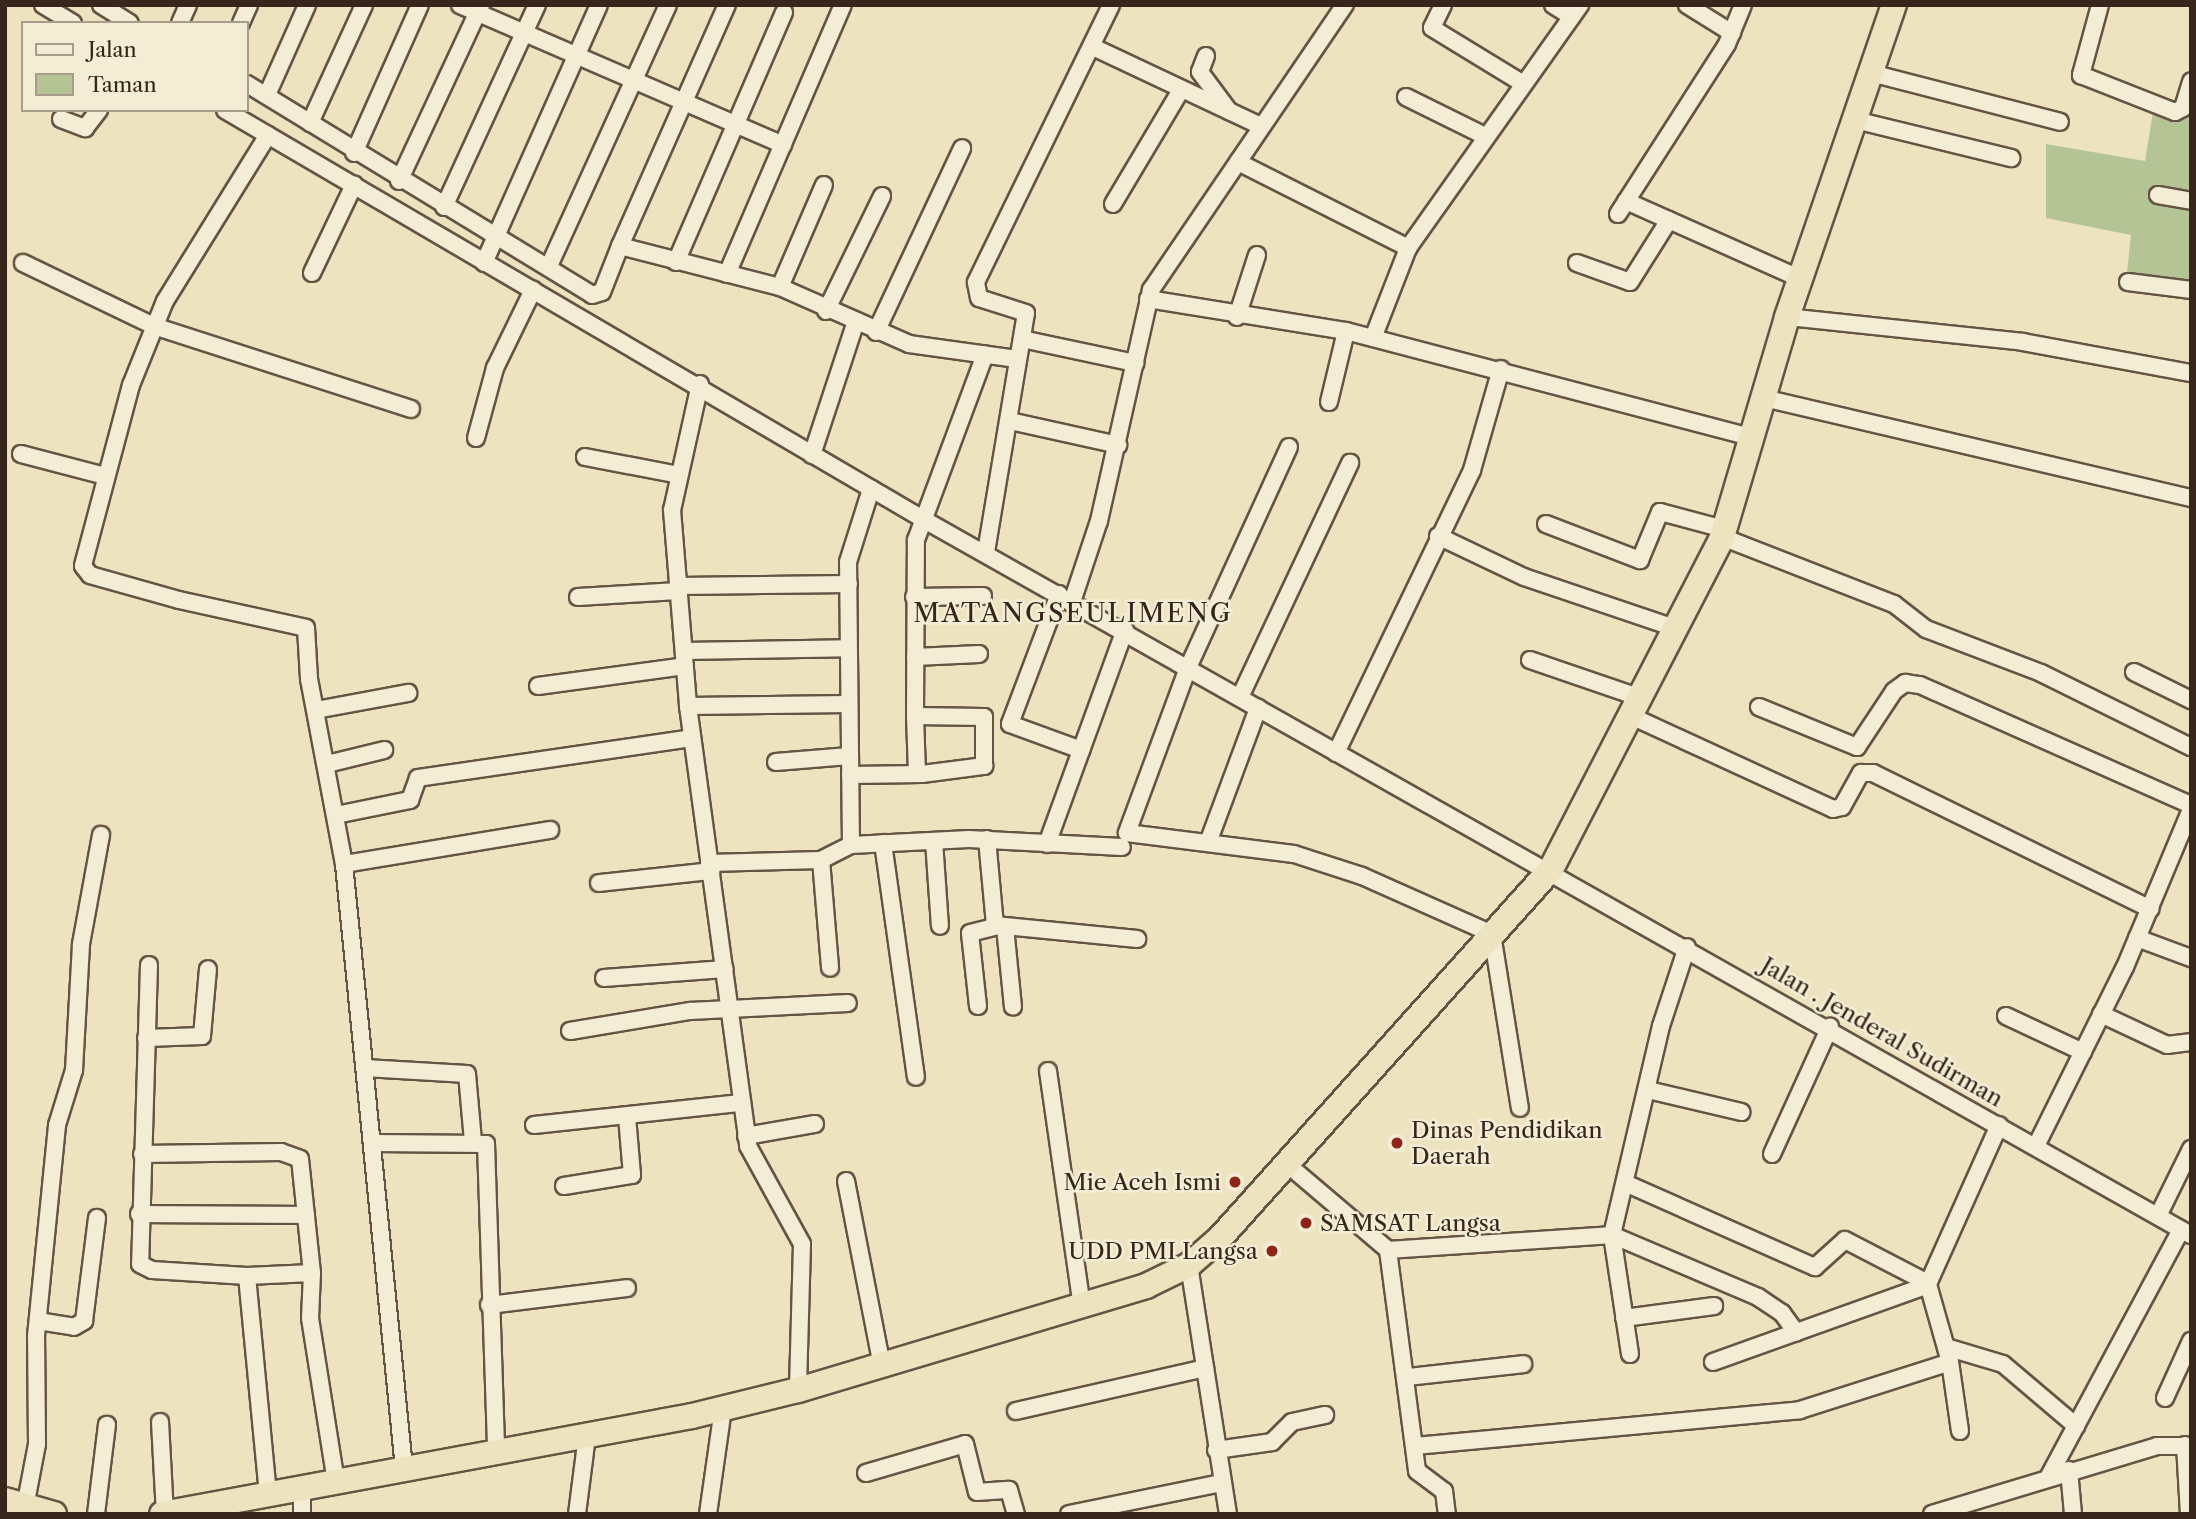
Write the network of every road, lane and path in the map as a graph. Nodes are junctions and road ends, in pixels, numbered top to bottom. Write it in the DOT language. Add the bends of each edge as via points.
graph roads {
  1 [pos="43,5"];
  2 [pos="101,5"];
  3 [pos="188,5"];
  4 [pos="249,5"];
  5 [pos="307,5"];
  6 [pos="364,5"];
  7 [pos="420,5"];
  8 [pos="460,5"];
  9 [pos="537,5"];
  10 [pos="598,5"];
  11 [pos="668,5"];
  12 [pos="727,5"];
  13 [pos="844,5"];
  14 [pos="1111,5"];
  15 [pos="1345,5"];
  16 [pos="1443,5"];
  17 [pos="1553,5"];
  18 [pos="1687,5"];
  19 [pos="1743,5"];
  20 [pos="1894,5"];
  21 [pos="2100,5"];
  22 [pos="480,9"];
  23 [pos="1576,11"];
  24 [pos="784,12"];
  25 [pos="129,16"];
  26 [pos="70,21"];
  27 [pos="181,21"];
  28 [pos="242,21"];
  29 [pos="525,33"];
  30 [pos="1732,33"];
  31 [pos="1093,47"];
  32 [pos="576,56"];
  33 [pos="1206,56"];
  34 [pos="1871,73"];
  35 [pos="635,81"];
  36 [pos="2191,81"];
  37 [pos="1522,83"];
  38 [pos="248,85"];
  39 [pos="1181,90"];
  40 [pos="267,95"];
  41 [pos="1406,97"];
  42 [pos="684,103"];
  43 [pos="1229,111"];
  44 [pos="97,112"];
  45 [pos="228,112"];
  46 [pos="61,119"];
  47 [pos="1855,120"];
  48 [pos="2060,122"];
  49 [pos="310,123"];
  50 [pos="734,124"];
  51 [pos="1261,126"];
  52 [pos="268,135"];
  53 [pos="1485,136"];
  54 [pos="783,145"];
  55 [pos="962,148"];
  56 [pos="354,153"];
  57 [pos="2011,158"];
  58 [pos="1238,162"];
  59 [pos="399,181"];
  60 [pos="354,185"];
  61 [pos="824,185"];
  62 [pos="2158,195"];
  63 [pos="882,196"];
  64 [pos="2191,201"];
  65 [pos="1113,204"];
  66 [pos="444,207"];
  67 [pos="1669,220"];
  68 [pos="620,246"];
  69 [pos="1408,248"];
  70 [pos="490,249"];
  71 [pos="1257,255"];
  72 [pos="676,262"];
  73 [pos="23,263"];
  74 [pos="1577,263"];
  75 [pos="549,266"];
  76 [pos="312,273"];
  77 [pos="727,274"];
  78 [pos="1801,279"];
  79 [pos="2128,282"];
  80 [pos="604,286"];
  81 [pos="780,287"];
  82 [pos="533,290"];
  83 [pos="2191,290"];
  84 [pos="1148,299"];
  85 [pos="826,311"];
  86 [pos="1237,317"];
  87 [pos="1787,317"];
  88 [pos="589,321"];
  89 [pos="856,321"];
  90 [pos="154,326"];
  91 [pos="1346,331"];
  92 [pos="876,332"];
  93 [pos="1373,338"];
  94 [pos="1022,339"];
  95 [pos="985,354"];
  96 [pos="1017,359"];
  97 [pos="1135,363"];
  98 [pos="1502,369"];
  99 [pos="2191,373"];
  100 [pos="700,384"];
  101 [pos="1764,398"];
  102 [pos="1329,402"];
  103 [pos="411,409"];
  104 [pos="1010,421"];
  105 [pos="476,438"];
  106 [pos="1753,438"];
  107 [pos="1118,445"];
  108 [pos="1289,447"];
  109 [pos="21,454"];
  110 [pos="813,455"];
  111 [pos="585,457"];
  112 [pos="1350,463"];
  113 [pos="679,475"];
  114 [pos="106,476"];
  115 [pos="871,489"];
  116 [pos="2191,498"];
  117 [pos="928,522"];
  118 [pos="1546,524"];
  119 [pos="1723,533"];
  120 [pos="1438,536"];
  121 [pos="986,552"];
  122 [pos="849,584"];
  123 [pos="678,589"];
  124 [pos="1071,592"];
  125 [pos="983,596"];
  126 [pos="578,597"];
  127 [pos="914,597"];
  128 [pos="1678,629"];
  129 [pos="1125,630"];
  130 [pos="848,648"];
  131 [pos="979,654"];
  132 [pos="915,657"];
  133 [pos="1193,658"];
  134 [pos="684,659"];
  135 [pos="1530,660"];
  136 [pos="2134,672"];
  137 [pos="538,687"];
  138 [pos="1244,689"];
  139 [pos="408,693"];
  140 [pos="2191,700"];
  141 [pos="849,704"];
  142 [pos="688,706"];
  143 [pos="1636,707"];
  144 [pos="1759,707"];
  145 [pos="1258,708"];
  146 [pos="316,710"];
  147 [pos="915,716"];
  148 [pos="692,738"];
  149 [pos="2191,747"];
  150 [pos="384,750"];
  151 [pos="1081,750"];
  152 [pos="1338,750"];
  153 [pos="849,756"];
  154 [pos="776,762"];
  155 [pos="327,764"];
  156 [pos="917,774"];
  157 [pos="850,775"];
  158 [pos="2191,807"];
  159 [pos="336,815"];
  160 [pos="550,830"];
  161 [pos="101,835"];
  162 [pos="987,839"];
  163 [pos="1209,840"];
  164 [pos="934,841"];
  165 [pos="883,843"];
  166 [pos="2185,843"];
  167 [pos="1047,844"];
  168 [pos="851,845"];
  169 [pos="1122,847"];
  170 [pos="821,860"];
  171 [pos="344,864"];
  172 [pos="710,867"];
  173 [pos="1551,869"];
  174 [pos="599,883"];
  175 [pos="2150,909"];
  176 [pos="940,926"];
  177 [pos="1001,926"];
  178 [pos="1492,934"];
  179 [pos="2137,938"];
  180 [pos="1137,939"];
  181 [pos="1687,947"];
  182 [pos="2191,958"];
  183 [pos="149,965"];
  184 [pos="830,968"];
  185 [pos="208,969"];
  186 [pos="724,970"];
  187 [pos="604,978"];
  188 [pos="848,1003"];
  189 [pos="978,1006"];
  190 [pos="1013,1007"];
  191 [pos="728,1011"];
  192 [pos="2101,1014"];
  193 [pos="2006,1016"];
  194 [pos="1830,1027"];
  195 [pos="570,1031"];
  196 [pos="146,1038"];
  197 [pos="2191,1042"];
  198 [pos="2083,1052"];
  199 [pos="365,1069"];
  200 [pos="1048,1071"];
  201 [pos="916,1077"];
  202 [pos="1647,1090"];
  203 [pos="741,1103"];
  204 [pos="1520,1108"];
  205 [pos="1741,1112"];
  206 [pos="627,1117"];
  207 [pos="815,1124"];
  208 [pos="534,1125"];
  209 [pos="1999,1125"];
  210 [pos="746,1136"];
  211 [pos="473,1141"];
  212 [pos="374,1143"];
  213 [pos="2036,1146"];
  214 [pos="2191,1149"];
  215 [pos="142,1154"];
  216 [pos="1772,1154"];
  217 [pos="1287,1164"];
  218 [pos="846,1181"];
  219 [pos="1625,1183"];
  220 [pos="565,1186"];
  221 [pos="139,1214"];
  222 [pos="306,1216"];
  223 [pos="2158,1216"];
  224 [pos="97,1218"];
  225 [pos="2186,1233"];
  226 [pos="1612,1235"];
  227 [pos="1388,1250"];
  228 [pos="1189,1265"];
  229 [pos="312,1273"];
  230 [pos="247,1276"];
  231 [pos="1928,1284"];
  232 [pos="627,1288"];
  233 [pos="489,1305"];
  234 [pos="1714,1306"];
  235 [pos="1082,1307"];
  236 [pos="1624,1318"];
  237 [pos="38,1321"];
  238 [pos="1796,1332"];
  239 [pos="2191,1341"];
  240 [pos="1630,1354"];
  241 [pos="1948,1354"];
  242 [pos="1713,1362"];
  243 [pos="1522,1364"];
  244 [pos="882,1366"];
  245 [pos="1205,1368"];
  246 [pos="1408,1377"];
  247 [pos="798,1390"];
  248 [pos="2165,1398"];
  249 [pos="723,1408"];
  250 [pos="1016,1410"];
  251 [pos="1325,1415"];
  252 [pos="160,1422"];
  253 [pos="107,1424"];
  254 [pos="2076,1426"];
  255 [pos="1961,1431"];
  256 [pos="587,1436"];
  257 [pos="1415,1446"];
  258 [pos="2188,1446"];
  259 [pos="1216,1450"];
  260 [pos="495,1451"];
  261 [pos="404,1468"];
  262 [pos="2069,1470"];
  263 [pos="866,1473"];
  264 [pos="2049,1476"];
  265 [pos="336,1483"];
  266 [pos="1222,1483"];
  267 [pos="268,1496"];
  268 [pos="302,1502"];
  269 [pos="11,1505"];
  270 [pos="1981,1506"];
  271 [pos="54,1514"];
  272 [pos="96,1514"];
  273 [pos="164,1514"];
  274 [pos="577,1514"];
  275 [pos="708,1514"];
  276 [pos="1016,1514"];
  277 [pos="1069,1514"];
  278 [pos="1228,1514"];
  279 [pos="1447,1514"];
  280 [pos="1932,1514"];
  281 [pos="2073,1514"];
  282 [pos="2189,1514"];
  1 -- 26 [label="street"];
  2 -- 25 [label="street"];
  3 -- 27 [label="street"];
  4 -- 28 [label="street"];
  5 -- 40 [label="street"];
  6 -- 49 [label="street"];
  7 -- 56 [label="street"];
  8 -- 22 [label="street"];
  9 -- 29 [label="street"];
  10 -- 32 [label="street"];
  11 -- 35 [label="street"];
  12 -- 42 [label="street"];
  13 -- 54 [label="street"];
  14 -- 31 [label="street"];
  15 -- 51 [label="street"];
  16 -- 37 [label="street" via="1432,28"];
  17 -- 23 [label="street"];
  18 -- 30 [label="street"];
  19 -- 30 [label="street"];
  20 -- 34 [label="highway"];
  21 -- 36 [label="street" via="2081,75 2175,112 2183,108"];
  22 -- 29 [label="street"];
  22 -- 59 [label="street"];
  23 -- 37 [label="street"];
  24 -- 50 [label="street"];
  29 -- 32 [label="street"];
  29 -- 66 [label="street"];
  30 -- 67 [label="street" via="1622,208"];
  31 -- 39 [label="street"];
  31 -- 94 [label="street" via="976,282 979,298 1025,310"];
  32 -- 35 [label="street"];
  32 -- 70 [label="street"];
  33 -- 43 [label="street" via="1200,72"];
  34 -- 47 [label="highway"];
  34 -- 48 [label="street"];
  35 -- 42 [label="street"];
  35 -- 75 [label="street"];
  37 -- 53 [label="street"];
  38 -- 40 [label="street"];
  39 -- 43 [label="street"];
  39 -- 65 [label="street"];
  40 -- 49 [label="street"];
  41 -- 53 [label="street"];
  42 -- 50 [label="street"];
  42 -- 68 [label="street"];
  43 -- 51 [label="street"];
  44 -- 46 [label="street" via="85,128"];
  45 -- 52 [label="street"];
  47 -- 57 [label="street"];
  47 -- 78 [label="highway"];
  49 -- 56 [label="street"];
  50 -- 54 [label="street"];
  50 -- 72 [label="street"];
  51 -- 58 [label="street"];
  52 -- 60 [label="street"];
  52 -- 90 [label="street" via="176,276"];
  53 -- 69 [label="street"];
  54 -- 77 [label="street"];
  55 -- 92 [label="street"];
  56 -- 59 [label="street"];
  58 -- 69 [label="street"];
  58 -- 84 [label="street"];
  59 -- 66 [label="street"];
  60 -- 70 [label="street"];
  60 -- 76 [label="street"];
  61 -- 81 [label="street"];
  62 -- 64 [label="street"];
  63 -- 85 [label="street"];
  66 -- 70 [label="street"];
  67 -- 74 [label="street" via="1630,282"];
  67 -- 78 [label="street"];
  68 -- 72 [label="street"];
  68 -- 80 [label="street"];
  69 -- 93 [label="street"];
  70 -- 75 [label="street"];
  70 -- 82 [label="street, Jalan . Jenderal Sudirman"];
  71 -- 86 [label="street"];
  72 -- 77 [label="street"];
  73 -- 90 [label="street"];
  75 -- 80 [label="street" via="592,295"];
  77 -- 81 [label="street"];
  78 -- 87 [label="highway"];
  79 -- 83 [label="street"];
  80 -- 88 [label="street"];
  81 -- 85 [label="street"];
  82 -- 88 [label="street, Jalan . Jenderal Sudirman"];
  82 -- 105 [label="street" via="495,368"];
  84 -- 86 [label="street"];
  84 -- 97 [label="street"];
  85 -- 89 [label="street"];
  86 -- 91 [label="street"];
  87 -- 99 [label="street" via="2023,342"];
  87 -- 101 [label="highway"];
  88 -- 100 [label="street, Jalan . Jenderal Sudirman"];
  89 -- 92 [label="street"];
  89 -- 110 [label="street"];
  90 -- 103 [label="street"];
  90 -- 114 [label="street"];
  91 -- 93 [label="street"];
  91 -- 102 [label="street"];
  92 -- 95 [label="street" via="915,345"];
  93 -- 98 [label="street"];
  94 -- 96 [label="street"];
  94 -- 97 [label="street"];
  95 -- 96 [label="street"];
  95 -- 117 [label="street"];
  96 -- 104 [label="street"];
  97 -- 107 [label="street"];
  98 -- 106 [label="street"];
  98 -- 120 [label="street" via="1472,470"];
  100 -- 110 [label="street, Jalan . Jenderal Sudirman"];
  100 -- 113 [label="street"];
  101 -- 106 [label="highway"];
  101 -- 116 [label="street"];
  104 -- 107 [label="street"];
  104 -- 121 [label="street"];
  106 -- 119 [label="highway"];
  107 -- 124 [label="street"];
  108 -- 133 [label="street"];
  109 -- 114 [label="street"];
  110 -- 115 [label="street, Jalan . Jenderal Sudirman"];
  111 -- 113 [label="street"];
  112 -- 138 [label="street"];
  113 -- 123 [label="street" via="672,510"];
  114 -- 146 [label="street" via="85,573 201,606 302,623"];
  115 -- 117 [label="street, Jalan . Jenderal Sudirman"];
  115 -- 122 [label="street" via="850,545"];
  117 -- 121 [label="street, Jalan . Jenderal Sudirman"];
  117 -- 127 [label="street" via="916,540"];
  118 -- 119 [label="street" via="1640,560 1660,512"];
  119 -- 128 [label="highway"];
  119 -- 149 [label="street" via="1894,604 1926,629 2041,673"];
  120 -- 128 [label="street" via="1524,577"];
  120 -- 152 [label="street"];
  121 -- 124 [label="street, Jalan . Jenderal Sudirman"];
  122 -- 123 [label="street"];
  122 -- 130 [label="street"];
  123 -- 126 [label="street"];
  123 -- 134 [label="street"];
  124 -- 129 [label="street, Jalan . Jenderal Sudirman"];
  124 -- 151 [label="street" via="1010,724"];
  125 -- 127 [label="street"];
  127 -- 132 [label="street"];
  128 -- 143 [label="highway"];
  129 -- 133 [label="street, Jalan . Jenderal Sudirman"];
  129 -- 151 [label="street"];
  130 -- 134 [label="street"];
  130 -- 141 [label="street"];
  131 -- 132 [label="street"];
  132 -- 147 [label="street"];
  133 -- 138 [label="street, Jalan . Jenderal Sudirman"];
  133 -- 163 [label="street" via="1127,833"];
  134 -- 137 [label="street"];
  134 -- 142 [label="street"];
  135 -- 143 [label="street"];
  136 -- 140 [label="street"];
  138 -- 145 [label="street, Jalan . Jenderal Sudirman"];
  139 -- 146 [label="street"];
  141 -- 142 [label="street"];
  141 -- 153 [label="street"];
  142 -- 148 [label="street"];
  143 -- 173 [label="highway"];
  143 -- 175 [label="street" via="1833,809 1842,807 1861,773 1873,773"];
  144 -- 158 [label="street" via="1857,747 1894,691 1905,683 1920,685"];
  145 -- 152 [label="street, Jalan . Jenderal Sudirman"];
  145 -- 163 [label="street"];
  146 -- 155 [label="street"];
  147 -- 156 [label="street"];
  147 -- 156 [label="street" via="982,715 988,756 983,767"];
  148 -- 159 [label="street" via="418,778 410,800"];
  148 -- 172 [label="street"];
  150 -- 155 [label="street"];
  151 -- 167 [label="street"];
  152 -- 173 [label="street, Jalan . Jenderal Sudirman"];
  153 -- 154 [label="street"];
  153 -- 157 [label="street"];
  155 -- 159 [label="street"];
  156 -- 157 [label="street"];
  157 -- 168 [label="street"];
  158 -- 166 [label="street"];
  159 -- 171 [label="street"];
  160 -- 171 [label="street"];
  161 -- 237 [label="street" via="81,944 72,1078 58,1114"];
  162 -- 164 [label="street"];
  162 -- 167 [label="street"];
  162 -- 177 [label="street"];
  163 -- 178 [label="street" via="1294,854 1362,876"];
  164 -- 165 [label="street"];
  164 -- 176 [label="street"];
  165 -- 168 [label="street"];
  165 -- 201 [label="street"];
  166 -- 175 [label="street"];
  167 -- 169 [label="street"];
  168 -- 170 [label="street"];
  170 -- 172 [label="street"];
  170 -- 184 [label="street"];
  171 -- 199 [label="street"];
  172 -- 174 [label="street"];
  172 -- 186 [label="street"];
  173 -- 178 [label="highway"];
  173 -- 181 [label="street, Jalan . Jenderal Sudirman"];
  175 -- 179 [label="street"];
  177 -- 180 [label="street"];
  177 -- 189 [label="street" via="970,932"];
  177 -- 190 [label="street"];
  178 -- 204 [label="street"];
  178 -- 217 [label="highway"];
  179 -- 182 [label="street"];
  179 -- 192 [label="street"];
  181 -- 194 [label="street, Jalan . Jenderal Sudirman"];
  181 -- 202 [label="street"];
  183 -- 196 [label="street"];
  185 -- 196 [label="street" via="202,1036"];
  186 -- 187 [label="street"];
  186 -- 191 [label="street"];
  188 -- 191 [label="street"];
  191 -- 195 [label="street" via="666,1013"];
  191 -- 203 [label="street"];
  192 -- 197 [label="street" via="2167,1045"];
  192 -- 198 [label="street"];
  193 -- 198 [label="street"];
  194 -- 209 [label="street, Jalan . Jenderal Sudirman"];
  194 -- 216 [label="street"];
  196 -- 215 [label="street"];
  198 -- 213 [label="street"];
  199 -- 211 [label="street" via="466,1073 472,1083"];
  199 -- 212 [label="street"];
  200 -- 235 [label="street"];
  202 -- 205 [label="street"];
  202 -- 219 [label="street"];
  203 -- 206 [label="street"];
  203 -- 210 [label="street"];
  206 -- 208 [label="street"];
  206 -- 220 [label="street" via="632,1175"];
  207 -- 210 [label="street"];
  209 -- 213 [label="street, Jalan . Jenderal Sudirman"];
  209 -- 231 [label="street"];
  210 -- 247 [label="street" via="760,1178 802,1244"];
  211 -- 212 [label="street"];
  211 -- 233 [label="street" via="487,1147"];
  212 -- 261 [label="street"];
  213 -- 223 [label="street, Jalan . Jenderal Sudirman"];
  214 -- 223 [label="street"];
  215 -- 221 [label="street"];
  215 -- 222 [label="street" via="292,1153 300,1159"];
  217 -- 227 [label="street"];
  217 -- 228 [label="highway"];
  218 -- 244 [label="street"];
  219 -- 226 [label="street"];
  219 -- 231 [label="street" via="1815,1267 1845,1240"];
  221 -- 222 [label="street"];
  221 -- 230 [label="street" via="144,1268"];
  222 -- 229 [label="street"];
  223 -- 225 [label="street, Jalan . Jenderal Sudirman"];
  224 -- 237 [label="street" via="84,1321 71,1327"];
  225 -- 254 [label="street"];
  226 -- 227 [label="street"];
  226 -- 236 [label="street"];
  226 -- 238 [label="street" via="1758,1297 1782,1312"];
  227 -- 246 [label="street"];
  228 -- 235 [label="highway"];
  228 -- 245 [label="street"];
  229 -- 230 [label="street"];
  229 -- 265 [label="street" via="310,1318"];
  230 -- 267 [label="street"];
  231 -- 238 [label="street"];
  231 -- 241 [label="street"];
  232 -- 233 [label="street"];
  233 -- 260 [label="street"];
  234 -- 236 [label="street"];
  235 -- 244 [label="highway"];
  236 -- 240 [label="street"];
  237 -- 269 [label="street" via="37,1444"];
  238 -- 242 [label="street"];
  239 -- 248 [label="street"];
  241 -- 254 [label="street" via="2003,1364"];
  241 -- 255 [label="street"];
  241 -- 257 [label="street" via="1800,1410"];
  243 -- 246 [label="street"];
  244 -- 247 [label="highway"];
  245 -- 250 [label="street"];
  245 -- 259 [label="street"];
  246 -- 257 [label="street"];
  247 -- 249 [label="highway"];
  249 -- 256 [label="highway"];
  249 -- 275 [label="street"];
  251 -- 259 [label="street" via="1292,1422 1272,1442"];
  252 -- 273 [label="street"];
  253 -- 272 [label="street"];
  254 -- 264 [label="street"];
  256 -- 260 [label="highway"];
  256 -- 274 [label="street"];
  257 -- 279 [label="street" via="1418,1475 1444,1491"];
  258 -- 262 [label="street" via="2157,1446"];
  258 -- 282 [label="street"];
  259 -- 266 [label="street"];
  260 -- 261 [label="highway"];
  261 -- 265 [label="highway"];
  262 -- 264 [label="street"];
  262 -- 281 [label="street"];
  263 -- 276 [label="street" via="965,1444 977,1492 1010,1490"];
  264 -- 270 [label="street"];
  265 -- 268 [label="highway"];
  266 -- 277 [label="street"];
  266 -- 278 [label="street"];
  267 -- 268 [label="highway"];
  267 -- 273 [label="highway"];
  269 -- 271 [label="highway"];
  270 -- 280 [label="street"];
}
